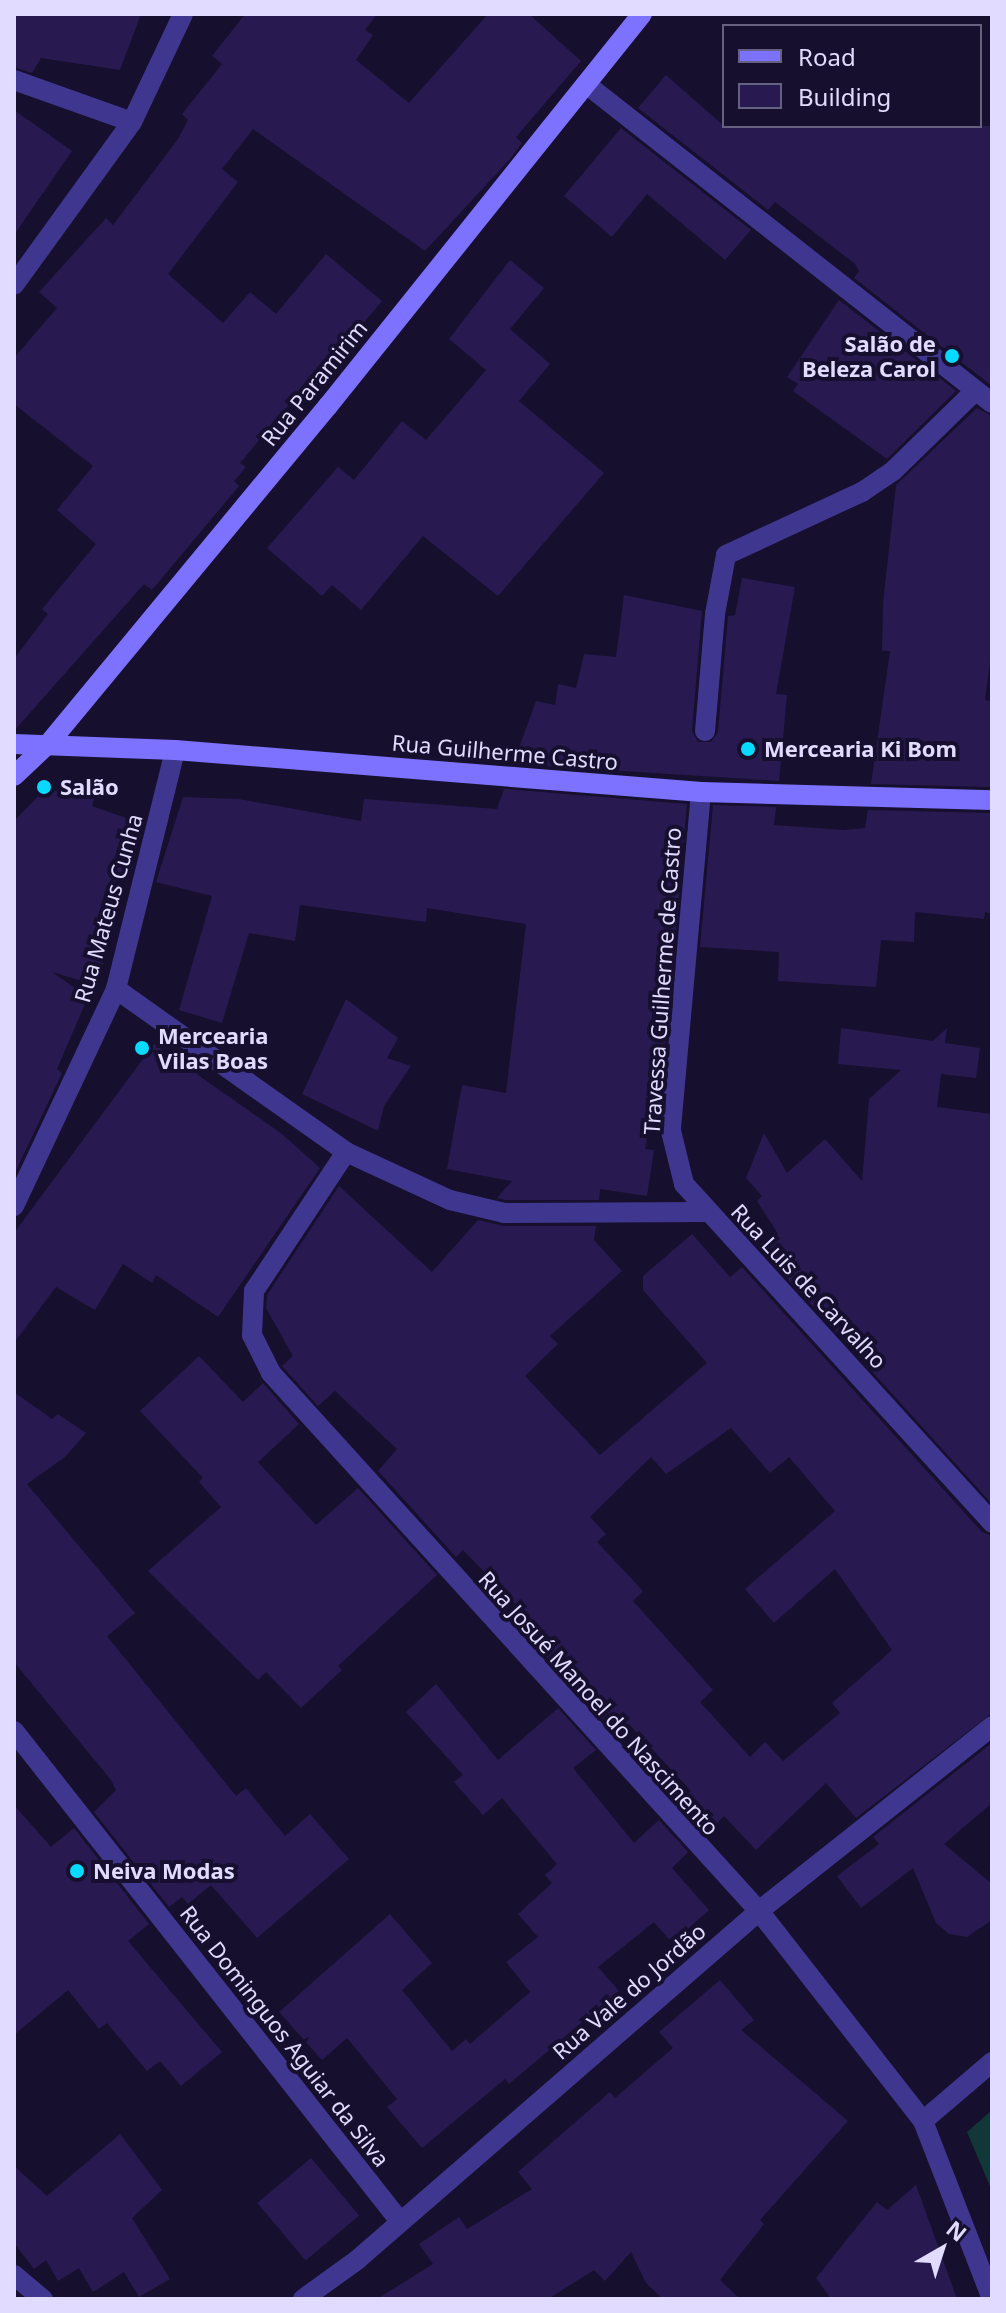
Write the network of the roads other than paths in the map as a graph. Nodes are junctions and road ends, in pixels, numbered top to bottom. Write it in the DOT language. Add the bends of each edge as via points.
graph roads {
  1 [pos="183,14"];
  2 [pos="642,14"];
  3 [pos="14,80"];
  4 [pos="586,84"];
  5 [pos="132,122"];
  6 [pos="14,285"];
  7 [pos="974,392"];
  8 [pos="992,403"];
  9 [pos="705,731"];
  10 [pos="49,743"];
  11 [pos="14,744"];
  12 [pos="175,750"];
  13 [pos="14,776"];
  14 [pos="701,792"];
  15 [pos="992,800"];
  16 [pos="116,989"];
  17 [pos="346,1152"];
  18 [pos="14,1206"];
  19 [pos="706,1212"];
  20 [pos="992,1523"];
  21 [pos="992,1726"];
  22 [pos="14,1731"];
  23 [pos="759,1911"];
  24 [pos="992,2062"];
  25 [pos="923,2121"];
  26 [pos="399,2220"];
  27 [pos="14,2275"];
  28 [pos="43,2299"];
  29 [pos="303,2299"];
  30 [pos="992,2299"];
  1 -- 5 [label="street"];
  2 -- 4 [label="street, Rua Paramirim"];
  3 -- 5 [label="street"];
  4 -- 7 [label="street"];
  4 -- 10 [label="street, Rua Paramirim"];
  5 -- 6 [label="street"];
  7 -- 8 [label="street"];
  7 -- 9 [label="street" via="893,471 862,492 726,555"];
  10 -- 11 [label="street, Rua Guilherme Castro"];
  10 -- 12 [label="street, Rua Guilherme Castro"];
  10 -- 13 [label="street, Rua Paramirim"];
  12 -- 14 [label="street, Rua Guilherme Castro"];
  12 -- 16 [label="street, Rua Mateus Cunha"];
  14 -- 15 [label="street, Rua Guilherme Castro"];
  14 -- 19 [label="street, Travessa Guilherme de Castro" via="671,1131 684,1184"];
  16 -- 17 [label="street, Rua Luis de Carvalho"];
  16 -- 18 [label="street, Rua Mateus Cunha"];
  17 -- 19 [label="street, Rua Luis de Carvalho" via="450,1200 504,1213"];
  17 -- 23 [label="street, Rua Josué Manoel do Nascimento" via="254,1291 252,1335 271,1373"];
  19 -- 20 [label="street, Rua Luis de Carvalho"];
  21 -- 23 [label="street, Rua Vale do Jordão"];
  22 -- 26 [label="street, Rua Dominguos Aguiar da Silva"];
  23 -- 25 [label="street, Rua Josué Manoel do Nascimento"];
  23 -- 26 [label="street, Rua Vale do Jordão"];
  24 -- 25 [label="street"];
  25 -- 30 [label="street, Rua Josué Manoel do Nascimento"];
  26 -- 29 [label="street, Rua Vale do Jordão" via="357,2260"];
  27 -- 28 [label="street"];
}
